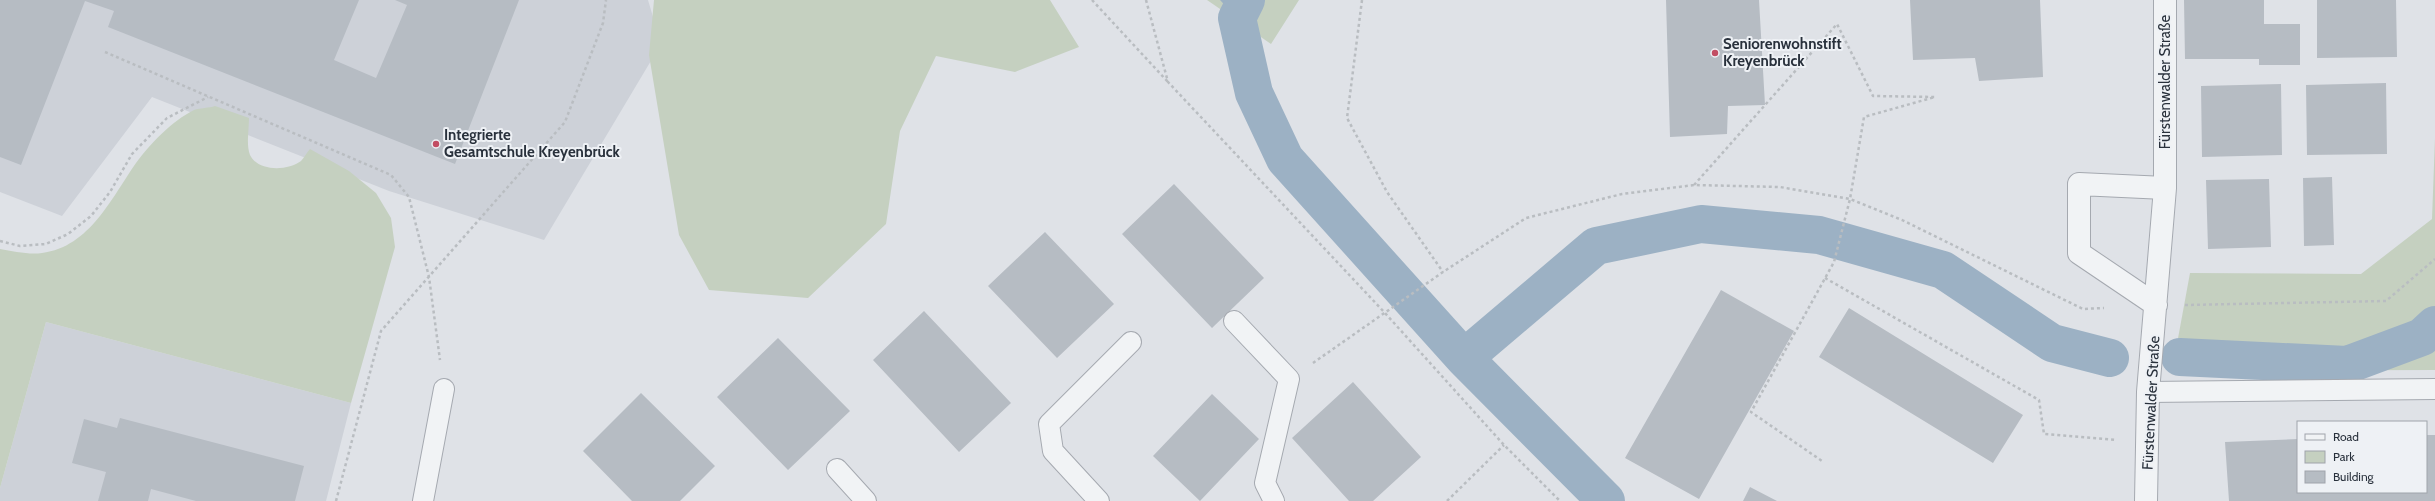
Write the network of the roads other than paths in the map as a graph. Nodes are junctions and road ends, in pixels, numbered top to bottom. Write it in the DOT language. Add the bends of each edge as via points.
graph roads {
  1 [pos="2165,0"];
  2 [pos="2165,188"];
  3 [pos="2156,305"];
  4 [pos="1234,320"];
  5 [pos="1131,342"];
  6 [pos="444,389"];
  7 [pos="2435,389"];
  8 [pos="2148,392"];
  9 [pos="837,469"];
  10 [pos="423,501"];
  11 [pos="866,501"];
  12 [pos="1099,501"];
  13 [pos="1274,501"];
  14 [pos="2146,501"];
  1 -- 2 [label="street, Fürstenwalder Straße"];
  2 -- 3 [label="street, Fürstenwalder Straße"];
  2 -- 3 [label="street" via="2079,184 2079,253"];
  3 -- 8 [label="street, Fürstenwalder Straße"];
  4 -- 13 [label="lane" via="1289,379 1265,484"];
  5 -- 12 [label="lane" via="1049,424 1053,451"];
  6 -- 10 [label="lane"];
  7 -- 8 [label="lane"];
  8 -- 14 [label="street, Fürstenwalder Straße"];
  9 -- 11 [label="lane"];
}
